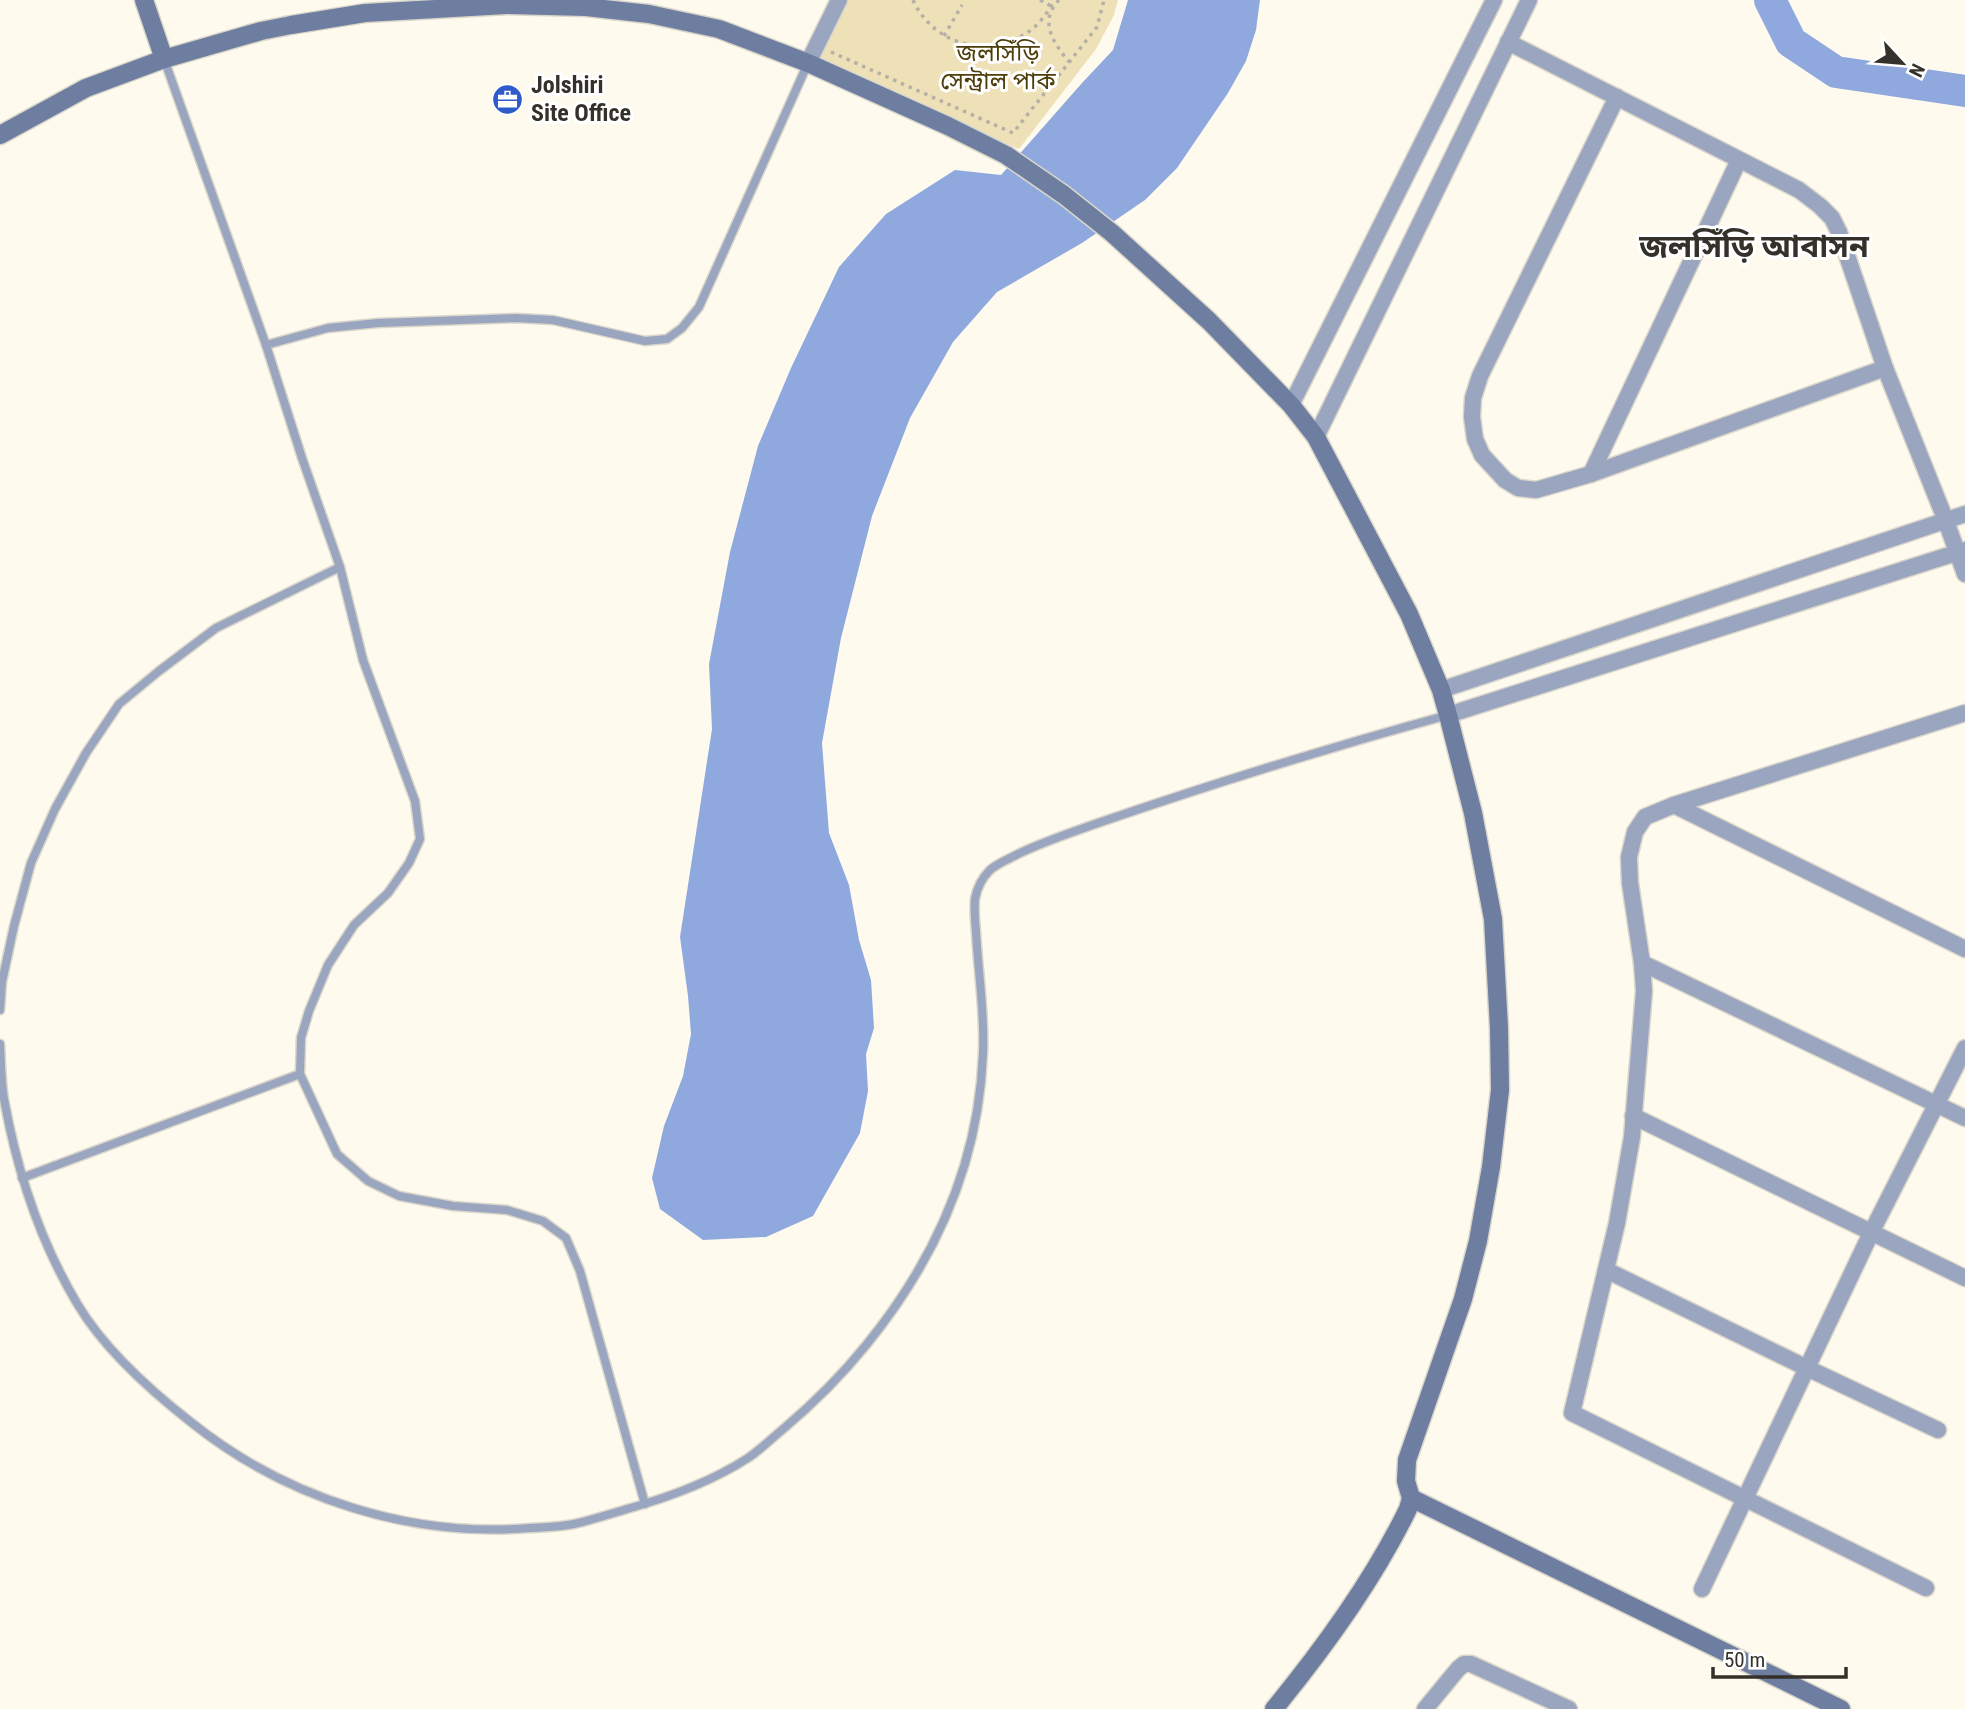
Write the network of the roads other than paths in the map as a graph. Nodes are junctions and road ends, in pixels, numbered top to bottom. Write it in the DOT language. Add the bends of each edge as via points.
graph roads {
  1 [pos="144,0"];
  2 [pos="839,0"];
  3 [pos="1494,0"];
  4 [pos="1529,0"];
  5 [pos="1508,42"];
  6 [pos="164,60"];
  7 [pos="808,63"];
  8 [pos="1617,97"];
  9 [pos="0,135"];
  10 [pos="1739,160"];
  11 [pos="266,345"];
  12 [pos="1885,368"];
  13 [pos="1291,405"];
  14 [pos="1316,437"];
  15 [pos="1591,474"];
  16 [pos="1965,514"];
  17 [pos="1946,521"];
  18 [pos="1961,552"];
  19 [pos="340,567"];
  20 [pos="1965,574"];
  21 [pos="1441,690"];
  22 [pos="1965,713"];
  23 [pos="1448,715"];
  24 [pos="1674,805"];
  25 [pos="1965,949"];
  26 [pos="1642,962"];
  27 [pos="0,1010"];
  28 [pos="0,1044"];
  29 [pos="1965,1048"];
  30 [pos="300,1074"];
  31 [pos="1936,1104"];
  32 [pos="1633,1116"];
  33 [pos="1965,1118"];
  34 [pos="22,1178"];
  35 [pos="1872,1231"];
  36 [pos="1606,1270"];
  37 [pos="1965,1278"];
  38 [pos="1807,1368"];
  39 [pos="1938,1430"];
  40 [pos="1745,1497"];
  41 [pos="1411,1498"];
  42 [pos="645,1504"];
  43 [pos="1926,1588"];
  44 [pos="1702,1589"];
  45 [pos="1274,1709"];
  46 [pos="1425,1709"];
  47 [pos="1569,1709"];
  48 [pos="1841,1709"];
  1 -- 6 [label="street"];
  2 -- 7 [label="street"];
  3 -- 13 [label="street"];
  4 -- 5 [label="street"];
  5 -- 8 [label="street"];
  5 -- 14 [label="street"];
  6 -- 7 [label="street" via="261,31 365,13 506,5 586,6 649,14 719,29"];
  6 -- 9 [label="street" via="86,88"];
  6 -- 11 [label="lane"];
  7 -- 11 [label="lane" via="699,307 667,339 645,341 553,320 516,318 328,328"];
  7 -- 13 [label="street" via="1006,155 1064,195 1209,321"];
  8 -- 10 [label="street"];
  8 -- 15 [label="street" via="1473,398 1475,439 1482,455 1505,480 1518,488 1536,489"];
  10 -- 12 [label="street" via="1799,191 1832,218"];
  10 -- 15 [label="street"];
  11 -- 19 [label="lane"];
  12 -- 15 [label="street"];
  12 -- 17 [label="street"];
  13 -- 14 [label="street"];
  14 -- 21 [label="street" via="1409,614"];
  16 -- 17 [label="street"];
  17 -- 18 [label="street"];
  17 -- 21 [label="street"];
  18 -- 20 [label="street"];
  18 -- 23 [label="street"];
  19 -- 27 [label="lane" via="216,628 119,704 86,752 31,863 2,982"];
  19 -- 30 [label="lane" via="363,660 415,801 420,839 388,893 354,925 328,965 301,1038"];
  21 -- 23 [label="street"];
  22 -- 24 [label="street"];
  23 -- 41 [label="street" via="1493,919 1500,1090 1478,1241 1463,1299 1407,1460"];
  23 -- 42 [label="lane" via="1144,807 1040,843 987,873 975,902 984,1016 978,1105 969,1154 953,1199 913,1281 858,1354 808,1408 750,1456 697,1486"];
  24 -- 25 [label="street"];
  24 -- 26 [label="street" via="1645,817 1635,832 1629,857"];
  26 -- 31 [label="street"];
  26 -- 32 [label="street" via="1644,991"];
  28 -- 34 [label="lane" via="3,1094"];
  29 -- 31 [label="street"];
  30 -- 34 [label="lane"];
  30 -- 42 [label="lane" via="337,1154 368,1181 399,1196 507,1210 543,1221 566,1238 580,1271"];
  31 -- 33 [label="street"];
  31 -- 35 [label="street"];
  32 -- 35 [label="street"];
  32 -- 36 [label="street"];
  34 -- 42 [label="lane" via="46,1245 79,1308 107,1343 158,1396 218,1444 278,1480 353,1509 429,1525 499,1531 570,1525"];
  35 -- 37 [label="street"];
  35 -- 38 [label="street"];
  36 -- 38 [label="street"];
  36 -- 40 [label="street" via="1572,1413"];
  38 -- 39 [label="street"];
  38 -- 40 [label="street"];
  40 -- 43 [label="street"];
  40 -- 44 [label="street"];
  41 -- 45 [label="street" via="1370,1576"];
  41 -- 48 [label="street"];
  46 -- 47 [label="street" via="1458,1669 1471,1664"];
}
